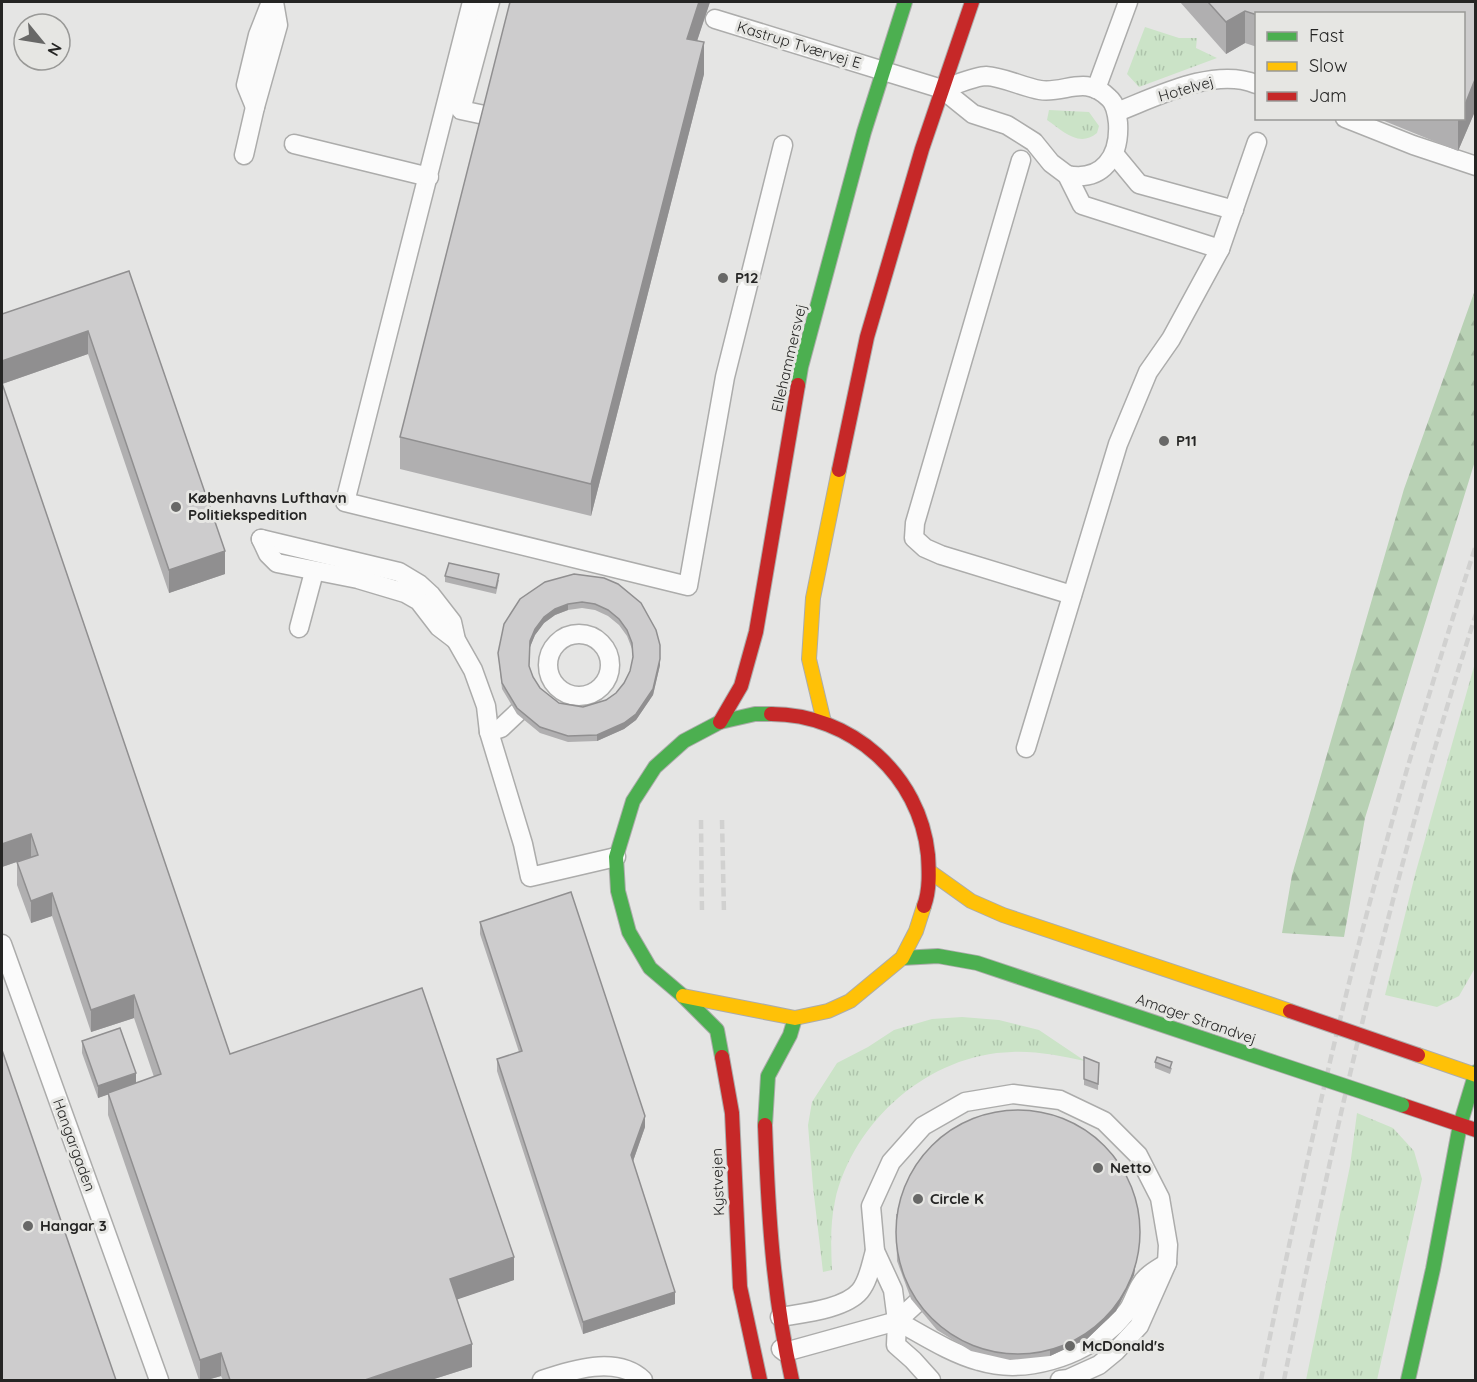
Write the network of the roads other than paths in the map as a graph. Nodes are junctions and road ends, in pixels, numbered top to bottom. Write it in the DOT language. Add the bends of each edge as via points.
graph roads {
  1 [pos="272,2"];
  2 [pos="472,2"];
  3 [pos="490,2"];
  4 [pos="905,2"];
  5 [pos="972,2"];
  6 [pos="1128,2"];
  7 [pos="715,19"];
  8 [pos="882,71"];
  9 [pos="1255,84"];
  10 [pos="1096,88"];
  11 [pos="942,89"];
  12 [pos="1117,112"];
  13 [pos="489,116"];
  14 [pos="1349,120"];
  15 [pos="1257,142"];
  16 [pos="294,144"];
  17 [pos="783,145"];
  18 [pos="244,155"];
  19 [pos="1114,155"];
  20 [pos="1021,160"];
  21 [pos="1476,166"];
  22 [pos="1067,175"];
  23 [pos="429,177"];
  24 [pos="1234,210"];
  25 [pos="1220,249"];
  26 [pos="315,572"];
  27 [pos="1072,596"];
  28 [pos="299,628"];
  29 [pos="456,640"];
  30 [pos="552,681"];
  31 [pos="720,722"];
  32 [pos="824,722"];
  33 [pos="489,732"];
  34 [pos="1026,748"];
  35 [pos="616,857"];
  36 [pos="929,871"];
  37 [pos="2,944"];
  38 [pos="902,958"];
  39 [pos="683,996"];
  40 [pos="795,1018"];
  41 [pos="1475,1074"];
  42 [pos="989,1098"];
  43 [pos="988,1121"];
  44 [pos="1460,1125"];
  45 [pos="1476,1130"];
  46 [pos="734,1172"];
  47 [pos="875,1251"];
  48 [pos="1167,1263"];
  49 [pos="937,1269"];
  50 [pos="1151,1300"];
  51 [pos="1128,1310"];
  52 [pos="780,1317"];
  53 [pos="897,1321"];
  54 [pos="785,1352"];
  55 [pos="554,1378"];
  56 [pos="159,1380"];
  57 [pos="643,1380"];
  58 [pos="760,1380"];
  59 [pos="792,1380"];
  60 [pos="931,1380"];
  61 [pos="1060,1380"];
  62 [pos="1408,1380"];
  1 -- 18 [label="lane" via="258,35 246,85 255,107"];
  2 -- 23 [label="lane"];
  3 -- 13 [label="lane" via="461,110"];
  4 -- 8 [label="main road, Ellehammersvej"];
  5 -- 11 [label="main road"];
  6 -- 10 [label="lane"];
  7 -- 8 [label="lane, Kastrup Tværvej E"];
  8 -- 11 [label="lane, Kastrup Tværvej E"];
  8 -- 31 [label="main road, Ellehammersvej" via="801,367 756,632 741,686"];
  9 -- 12 [label="lane, Hotelvej" via="1213,78"];
  10 -- 11 [label="lane" via="1075,84 1042,90 985,76"];
  10 -- 12 [label="lane" via="1110,99"];
  11 -- 22 [label="lane" via="973,114 1021,132"];
  11 -- 32 [label="main road" via="867,338 813,597 809,659"];
  12 -- 19 [label="lane" via="1119,132"];
  14 -- 21 [label="lane" via="1413,153"];
  15 -- 24 [label="lane"];
  16 -- 23 [label="lane"];
  17 -- 23 [label="lane" via="725,377 688,586 345,502"];
  19 -- 22 [label="lane" via="1107,165 1088,175"];
  19 -- 24 [label="lane" via="1138,184"];
  20 -- 27 [label="lane" via="915,523 914,538 941,555"];
  22 -- 25 [label="lane" via="1082,205"];
  24 -- 25 [label="lane"];
  25 -- 27 [label="lane" via="1171,339 1148,372 1118,444"];
  26 -- 28 [label="lane"];
  26 -- 29 [label="lane" via="405,593 420,601"];
  26 -- 29 [label="lane" via="277,563 261,539 399,572 431,595 452,622"];
  27 -- 34 [label="lane"];
  29 -- 33 [label="lane" via="473,670 486,706"];
  30 -- 33 [label="lane" via="501,728"];
  31 -- 32 [label="main road" via="755,714 790,714"];
  31 -- 35 [label="main road" via="684,741 655,767 633,801"];
  32 -- 36 [label="main road" via="854,736 879,755 900,780 916,808 926,838"];
  33 -- 35 [label="lane" via="530,877"];
  35 -- 39 [label="main road, Kystvejen" via="618,891 628,932 650,968"];
  36 -- 38 [label="main road" via="916,931"];
  36 -- 41 [label="main road, bridge" via="971,901 1002,915"];
  37 -- 56 [label="lane, Hangargaden"];
  38 -- 40 [label="main road" via="850,1001 828,1011"];
  38 -- 44 [label="main road, Amager Strandvej, bridge" via="938,956 977,963"];
  39 -- 40 [label="main road"];
  39 -- 46 [label="main road, Kystvejen" via="717,1030 732,1113"];
  40 -- 52 [label="main road" via="766,1083 768,1212"];
  41 -- 44 [label="main road"];
  42 -- 43 [label="lane"];
  42 -- 47 [label="lane" via="965,1102 923,1126 891,1162 871,1206"];
  42 -- 48 [label="lane" via="1013,1094 1060,1100 1104,1121 1138,1155 1160,1198"];
  44 -- 45 [label="main road, Amager Strandvej"];
  44 -- 62 [label="main road"];
  46 -- 54 [label="lane" via="766,1339"];
  46 -- 58 [label="main road, Kystvejen" via="740,1287"];
  47 -- 52 [label="lane" via="859,1293 836,1305"];
  47 -- 53 [label="lane" via="893,1290"];
  48 -- 50 [label="lane"];
  48 -- 51 [label="lane" via="1146,1276"];
  49 -- 53 [label="lane" via="921,1299"];
  50 -- 51 [label="lane"];
  50 -- 61 [label="lane" via="1139,1326 1116,1351 1099,1365"];
  51 -- 53 [label="lane" via="1096,1339 1042,1364 980,1362"];
  52 -- 54 [label="main road"];
  53 -- 54 [label="lane"];
  53 -- 60 [label="lane" via="896,1346"];
  54 -- 59 [label="main road"];
  55 -- 57 [label="lane" via="590,1366 616,1368"];
}
